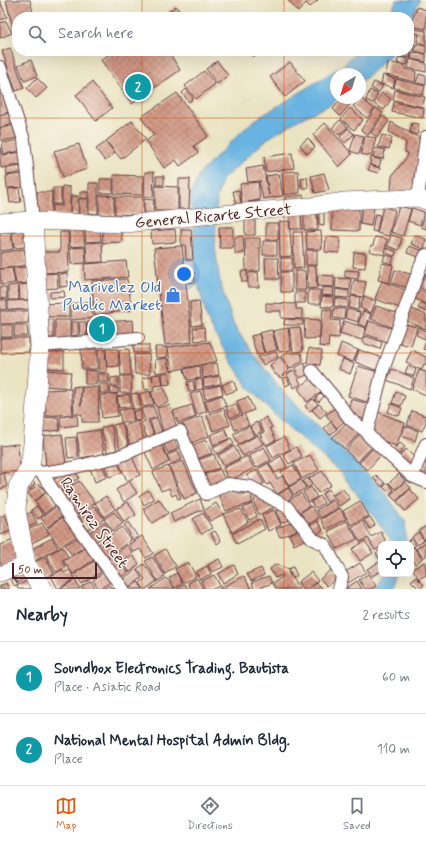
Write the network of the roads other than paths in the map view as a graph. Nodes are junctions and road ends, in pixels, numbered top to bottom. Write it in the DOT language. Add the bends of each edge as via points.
graph roads {
  1 [pos="0,67"];
  2 [pos="426,137"];
  3 [pos="422,200"];
  4 [pos="33,221"];
  5 [pos="0,223"];
  6 [pos="426,255"];
  7 [pos="138,338"];
  8 [pos="40,346"];
  9 [pos="312,371"];
  10 [pos="367,432"];
  11 [pos="426,444"];
  12 [pos="36,470"];
  13 [pos="412,476"];
  14 [pos="426,482"];
  15 [pos="26,564"];
  16 [pos="0,574"];
  17 [pos="43,589"];
  18 [pos="123,589"];
  19 [pos="339,589"];
  1 -- 4 [label="street" via="24,140"];
  2 -- 3 [label="street"];
  3 -- 4 [label="main road, General Ricarte Street" via="345,201 126,224"];
  4 -- 5 [label="main road, General Ricarte Street"];
  4 -- 8 [label="main road"];
  6 -- 10 [label="street" via="383,370"];
  7 -- 8 [label="street"];
  8 -- 12 [label="main road" via="33,444"];
  9 -- 10 [label="street" via="350,419"];
  10 -- 13 [label="street"];
  11 -- 13 [label="street"];
  12 -- 15 [label="main road" via="18,487 16,510"];
  12 -- 18 [label="street, Ramirez Street"];
  12 -- 19 [label="street" via="68,469 117,457 180,431 206,494 228,484 251,487 287,507 313,539 325,545 342,577"];
  13 -- 14 [label="street"];
  15 -- 16 [label="street"];
  15 -- 17 [label="main road"];
}
